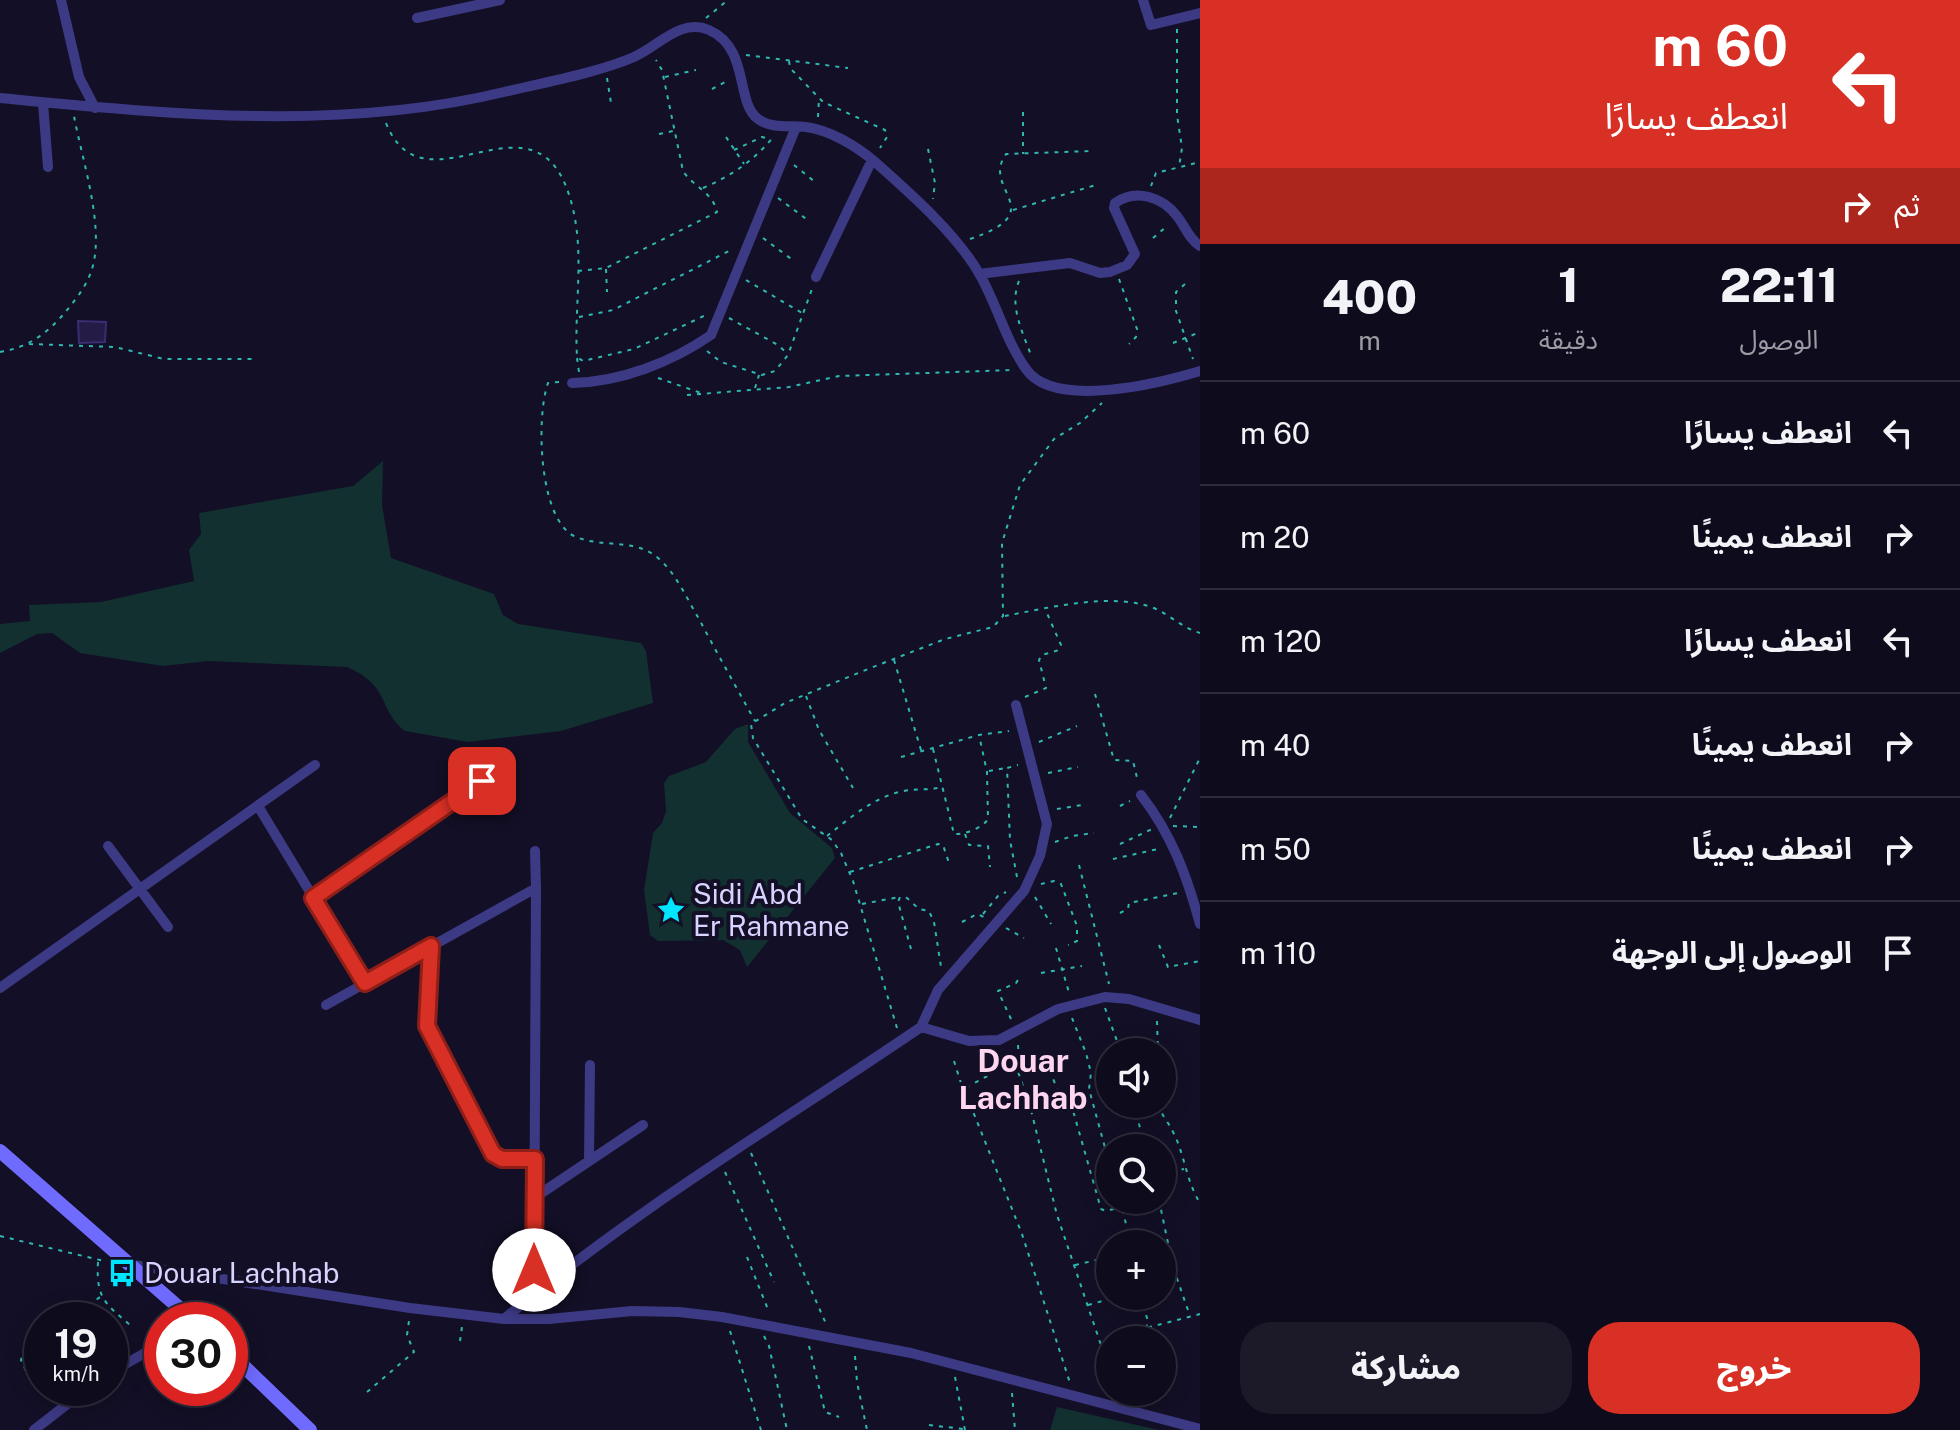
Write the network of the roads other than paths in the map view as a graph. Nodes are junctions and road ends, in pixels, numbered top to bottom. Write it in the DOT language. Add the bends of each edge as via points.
graph roads {
  1 [pos="61,0"];
  2 [pos="500,0"];
  3 [pos="1143,0"];
  4 [pos="1200,13"];
  5 [pos="417,18"];
  6 [pos="0,98"];
  7 [pos="43,103"];
  8 [pos="95,108"];
  9 [pos="796,127"];
  10 [pos="872,160"];
  11 [pos="48,167"];
  12 [pos="1200,246"];
  13 [pos="979,274"];
  14 [pos="816,277"];
  15 [pos="1199,372"];
  16 [pos="572,383"];
  17 [pos="1016,705"];
  18 [pos="315,765"];
  19 [pos="482,781"];
  20 [pos="1141,795"];
  21 [pos="258,806"];
  22 [pos="108,846"];
  23 [pos="535,851"];
  24 [pos="536,888"];
  25 [pos="140,890"];
  26 [pos="313,898"];
  27 [pos="1200,924"];
  28 [pos="168,927"];
  29 [pos="431,946"];
  30 [pos="365,983"];
  31 [pos="0,988"];
  32 [pos="326,1005"];
  33 [pos="1200,1020"];
  34 [pos="921,1027"];
  35 [pos="590,1065"];
  36 [pos="643,1125"];
  37 [pos="0,1151"];
  38 [pos="535,1159"];
  39 [pos="589,1161"];
  40 [pos="534,1198"];
  41 [pos="133,1265"];
  42 [pos="534,1294"];
  43 [pos="173,1302"];
  44 [pos="504,1319"];
  45 [pos="248,1370"];
  46 [pos="63,1406"];
  47 [pos="1200,1429"];
  48 [pos="34,1430"];
  49 [pos="310,1430"];
  1 -- 8 [label="street" via="79,77"];
  2 -- 5 [label="street"];
  3 -- 4 [label="street" via="1151,25"];
  6 -- 7 [label="street"];
  7 -- 8 [label="street"];
  7 -- 11 [label="street"];
  8 -- 9 [label="street" via="254,116 381,113 501,93 632,58 680,28 696,26 712,31 733,53 753,116 767,124"];
  9 -- 10 [label="street" via="847,143"];
  9 -- 16 [label="street" via="711,335 643,369"];
  10 -- 13 [label="street" via="957,243"];
  10 -- 14 [label="street"];
  12 -- 13 [label="street" via="1175,213 1151,196 1139,195 1115,203 1135,254 1115,271 1100,273 1075,263"];
  13 -- 15 [label="street" via="1027,371 1043,385 1117,390"];
  17 -- 34 [label="street" via="1047,824 1042,847 1023,891 946,979"];
  18 -- 21 [label="street"];
  19 -- 26 [label="street"];
  20 -- 27 [label="street" via="1174,845"];
  21 -- 25 [label="street"];
  21 -- 26 [label="street"];
  22 -- 25 [label="street"];
  23 -- 24 [label="street"];
  24 -- 29 [label="street"];
  24 -- 38 [label="street"];
  25 -- 28 [label="street"];
  25 -- 31 [label="street"];
  26 -- 30 [label="street"];
  29 -- 30 [label="street"];
  29 -- 38 [label="street" via="427,1026 493,1154"];
  30 -- 32 [label="street"];
  33 -- 34 [label="street" via="1107,997 1070,1006 999,1040 969,1041"];
  34 -- 42 [label="street" via="627,1222"];
  35 -- 39 [label="street"];
  36 -- 39 [label="street"];
  37 -- 41 [label="street"];
  38 -- 40 [label="street"];
  39 -- 40 [label="street"];
  40 -- 42 [label="street"];
  41 -- 43 [label="street"];
  41 -- 44 [label="street"];
  42 -- 44 [label="street"];
  44 -- 47 [label="street" via="632,1311 727,1318 953,1364"];
  45 -- 49 [label="street"];
  46 -- 48 [label="street"];
}
